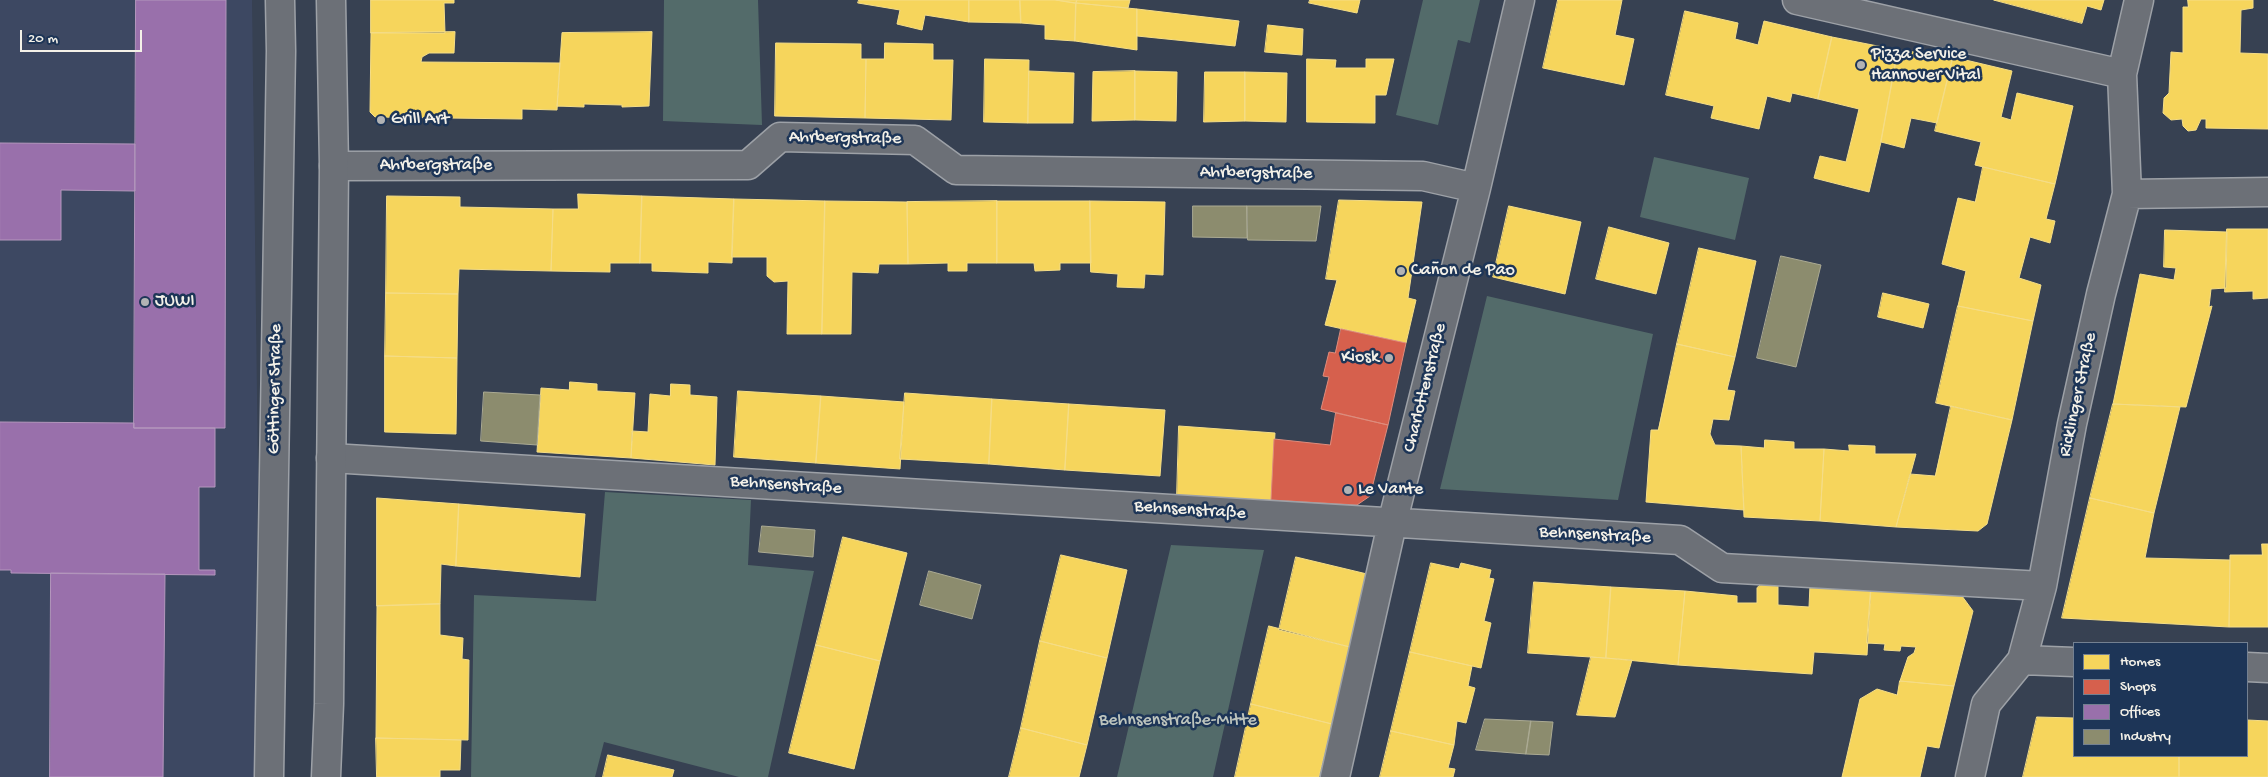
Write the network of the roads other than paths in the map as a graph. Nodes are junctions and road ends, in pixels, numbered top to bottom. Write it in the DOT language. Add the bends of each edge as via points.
graph roads {
  1 [pos="280,0"];
  2 [pos="331,0"];
  3 [pos="1520,0"];
  4 [pos="1797,0"];
  5 [pos="2139,0"];
  6 [pos="2122,74"];
  7 [pos="334,166"];
  8 [pos="1476,188"];
  9 [pos="2268,192"];
  10 [pos="2127,194"];
  11 [pos="331,458"];
  12 [pos="1392,524"];
  13 [pos="2042,586"];
  14 [pos="2022,660"];
  15 [pos="2073,662"];
  16 [pos="2248,667"];
  17 [pos="2268,668"];
  18 [pos="269,777"];
  19 [pos="326,777"];
  20 [pos="1335,777"];
  21 [pos="1970,777"];
  1 -- 18 [label="street, Göttinger Straße" via="282,51"];
  2 -- 7 [label="street"];
  3 -- 8 [label="street, Charlottenstraße"];
  4 -- 6 [label="street"];
  5 -- 6 [label="street, Ricklinger Straße"];
  6 -- 10 [label="street, Ricklinger Straße"];
  7 -- 8 [label="street, Ahrbergstraße" via="748,165 780,137 790,137 915,140 956,170 1422,176"];
  7 -- 11 [label="street"];
  8 -- 12 [label="street, Charlottenstraße"];
  9 -- 10 [label="street"];
  10 -- 13 [label="street, Ricklinger Straße" via="2100,294"];
  11 -- 12 [label="street, Behnsenstraße"];
  11 -- 19 [label="street"];
  12 -- 13 [label="street, Behnsenstraße" via="1680,540 1722,568"];
  12 -- 20 [label="street, Charlottenstraße"];
  13 -- 14 [label="street, Ricklinger Straße"];
  14 -- 15 [label="street"];
  14 -- 21 [label="street, Ricklinger Straße" via="1986,704"];
  16 -- 17 [label="street"];
}
